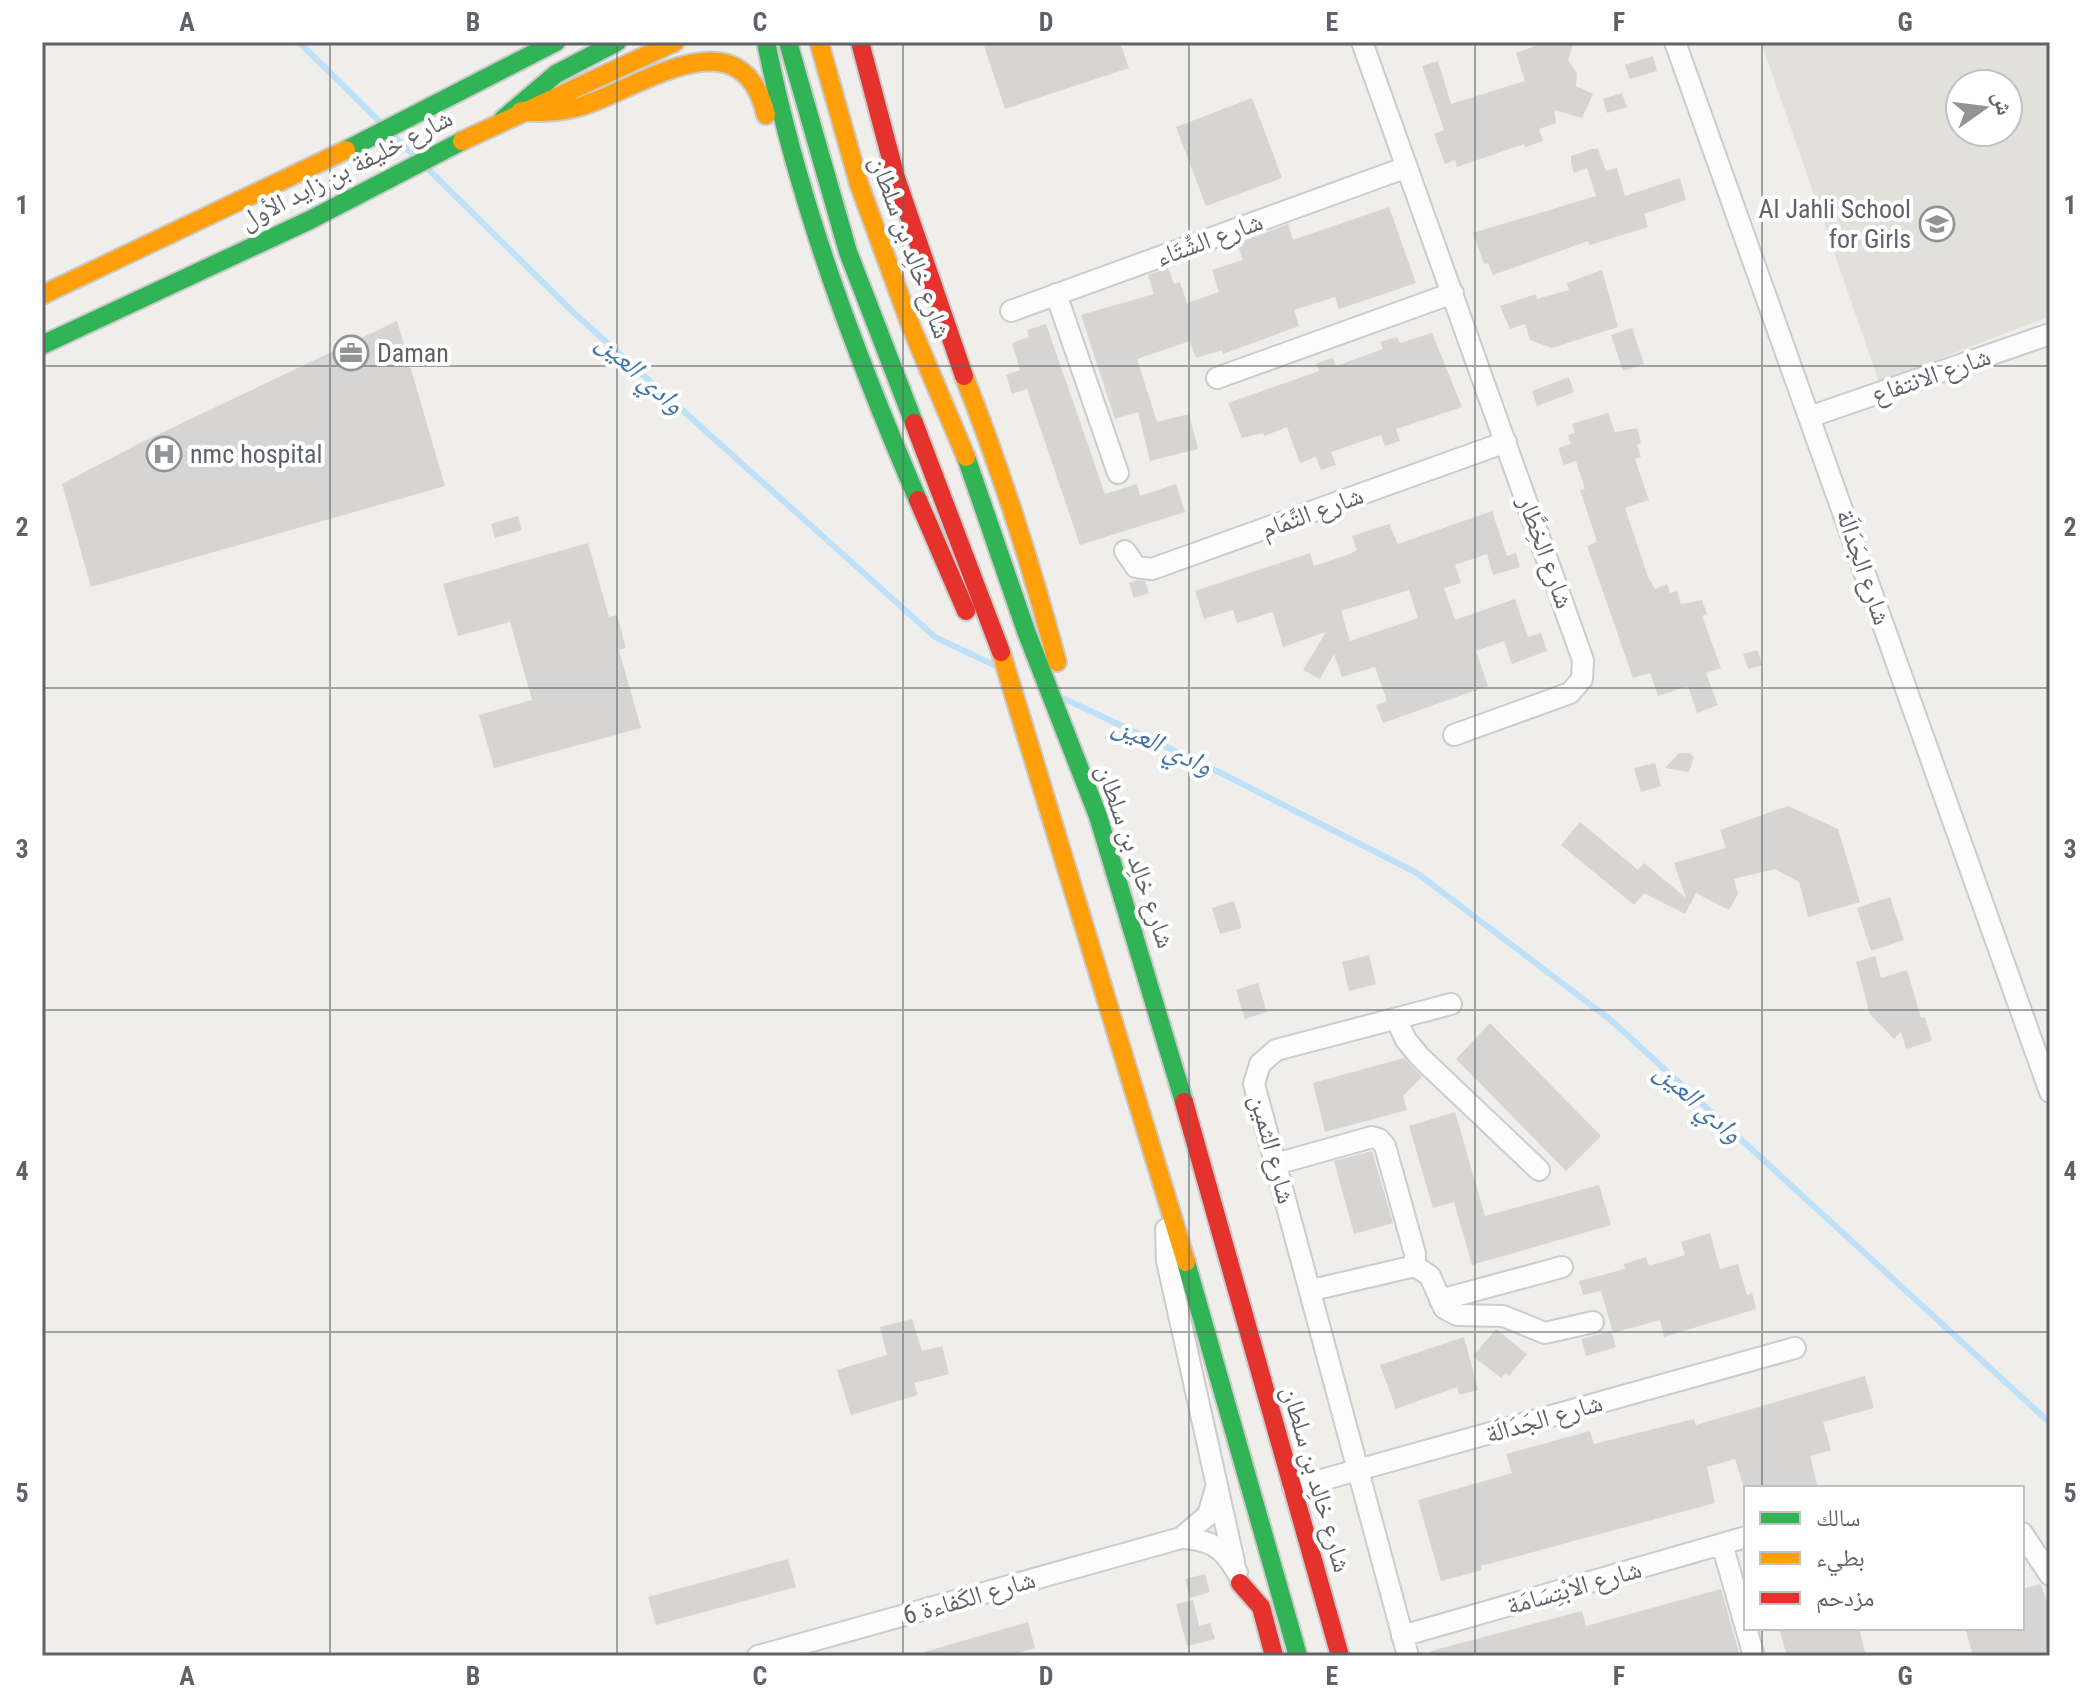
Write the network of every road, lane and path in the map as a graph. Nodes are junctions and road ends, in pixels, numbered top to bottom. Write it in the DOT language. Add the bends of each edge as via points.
graph roads {
  1 [pos="556,42"];
  2 [pos="617,42"];
  3 [pos="675,42"];
  4 [pos="766,42"];
  5 [pos="788,42"];
  6 [pos="819,42"];
  7 [pos="860,42"];
  8 [pos="878,42"];
  9 [pos="1362,42"];
  10 [pos="1675,42"];
  11 [pos="521,111"];
  12 [pos="503,119"];
  13 [pos="1407,167"];
  14 [pos="934,293"];
  15 [pos="1453,293"];
  16 [pos="1056,294"];
  17 [pos="42,295"];
  18 [pos="834,296"];
  19 [pos="1011,311"];
  20 [pos="2050,334"];
  21 [pos="42,345"];
  22 [pos="1217,378"];
  23 [pos="1812,416"];
  24 [pos="1506,442"];
  25 [pos="1118,473"];
  26 [pos="1125,551"];
  27 [pos="1454,735"];
  28 [pos="1098,816"];
  29 [pos="1055,828"];
  30 [pos="1451,1004"];
  31 [pos="1396,1019"];
  32 [pos="2050,1092"];
  33 [pos="1276,1164"];
  34 [pos="1539,1170"];
  35 [pos="1162,1178"];
  36 [pos="1415,1266"];
  37 [pos="1562,1267"];
  38 [pos="1312,1290"];
  39 [pos="1440,1300"];
  40 [pos="1593,1322"];
  41 [pos="1795,1348"];
  42 [pos="1356,1472"];
  43 [pos="1216,1486"];
  44 [pos="1293,1488"];
  45 [pos="2024,1536"];
  46 [pos="1181,1538"];
  47 [pos="1744,1538"];
  48 [pos="1722,1544"];
  49 [pos="2050,1575"];
  50 [pos="1238,1577"];
  51 [pos="1744,1621"];
  52 [pos="1747,1630"];
  53 [pos="1405,1646"];
  54 [pos="758,1656"];
  55 [pos="1259,1656"];
  56 [pos="1274,1656"];
  57 [pos="1298,1656"];
  58 [pos="1340,1656"];
  59 [pos="1754,1656"];
  1 -- 17 [label="main road, شارع خليفة بن زايد الأول" via="306,171"];
  2 -- 12 [label="main road" via="562,70"];
  3 -- 11 [label="main road, شارع خليفة بن زايد الأول"];
  4 -- 18 [label="main road" via="793,168"];
  5 -- 29 [label="main road" via="848,252 991,620"];
  6 -- 28 [label="main road, شارع خالِد بن سلطان" via="859,184"];
  7 -- 14 [label="main road"];
  8 -- 14 [label="main road" via="925,232"];
  9 -- 13 [label="street, شارع الخِطَّار"];
  10 -- 23 [label="street, شارع الجَدَالَة"];
  11 -- 12 [label="main road, شارع خليفة بن زايد الأول"];
  11 -- 18 [label="main road" via="582,106 692,62 723,63 746,71 759,88 801,232"];
  12 -- 21 [label="main road, شارع خليفة بن زايد الأول" via="310,220"];
  13 -- 15 [label="street, شارع الخِطَّار"];
  13 -- 16 [label="street, شارع الشِّتَاء"];
  14 -- 28 [label="main road" via="1028,554"];
  15 -- 22 [label="street"];
  15 -- 24 [label="street, شارع الخِطَّار"];
  16 -- 19 [label="street, شارع الشِّتَاء"];
  16 -- 25 [label="street"];
  18 -- 29 [label="main road"];
  20 -- 23 [label="street, شارع الانتفاع"];
  23 -- 32 [label="street, شارع الجَدَالَة"];
  24 -- 26 [label="street, شارع التَّمَام" via="1152,569 1136,567"];
  24 -- 27 [label="street, شارع الخِطَّار" via="1584,670 1570,693"];
  28 -- 44 [label="main road, شارع خالِد بن سلطان"];
  29 -- 35 [label="main road"];
  30 -- 31 [label="street, شارع الثمين"];
  31 -- 33 [label="street, شارع الثمين" via="1276,1050 1260,1064 1254,1084"];
  31 -- 34 [label="street" via="1420,1057"];
  33 -- 36 [label="street" via="1379,1139"];
  33 -- 38 [label="street, شارع الثمين"];
  35 -- 43 [label="street" via="1167,1261"];
  35 -- 57 [label="main road"];
  36 -- 38 [label="street"];
  36 -- 39 [label="street" via="1430,1276"];
  37 -- 39 [label="street"];
  38 -- 42 [label="street, شارع الثمين"];
  39 -- 40 [label="street" via="1457,1315 1503,1316 1545,1333"];
  41 -- 42 [label="street, شارع الجَدَالَة"];
  42 -- 44 [label="street, شارع الجَدَالَة"];
  42 -- 53 [label="street, شارع الثمين"];
  43 -- 46 [label="street, شارع الكَفاءة 6" via="1208,1515"];
  43 -- 50 [label="street"];
  44 -- 58 [label="main road, شارع خالِد بن سلطان"];
  45 -- 49 [label="street"];
  46 -- 50 [label="street" via="1210,1542 1228,1556"];
  46 -- 54 [label="street, شارع الكَفاءة 6"];
  47 -- 48 [label="street, شارع الابْتِسَامَة"];
  48 -- 51 [label="street"];
  48 -- 53 [label="street, شارع الابْتِسَامَة"];
  50 -- 55 [label="street"];
  50 -- 56 [label="main road" via="1261,1607"];
  52 -- 59 [label="street"];
}
